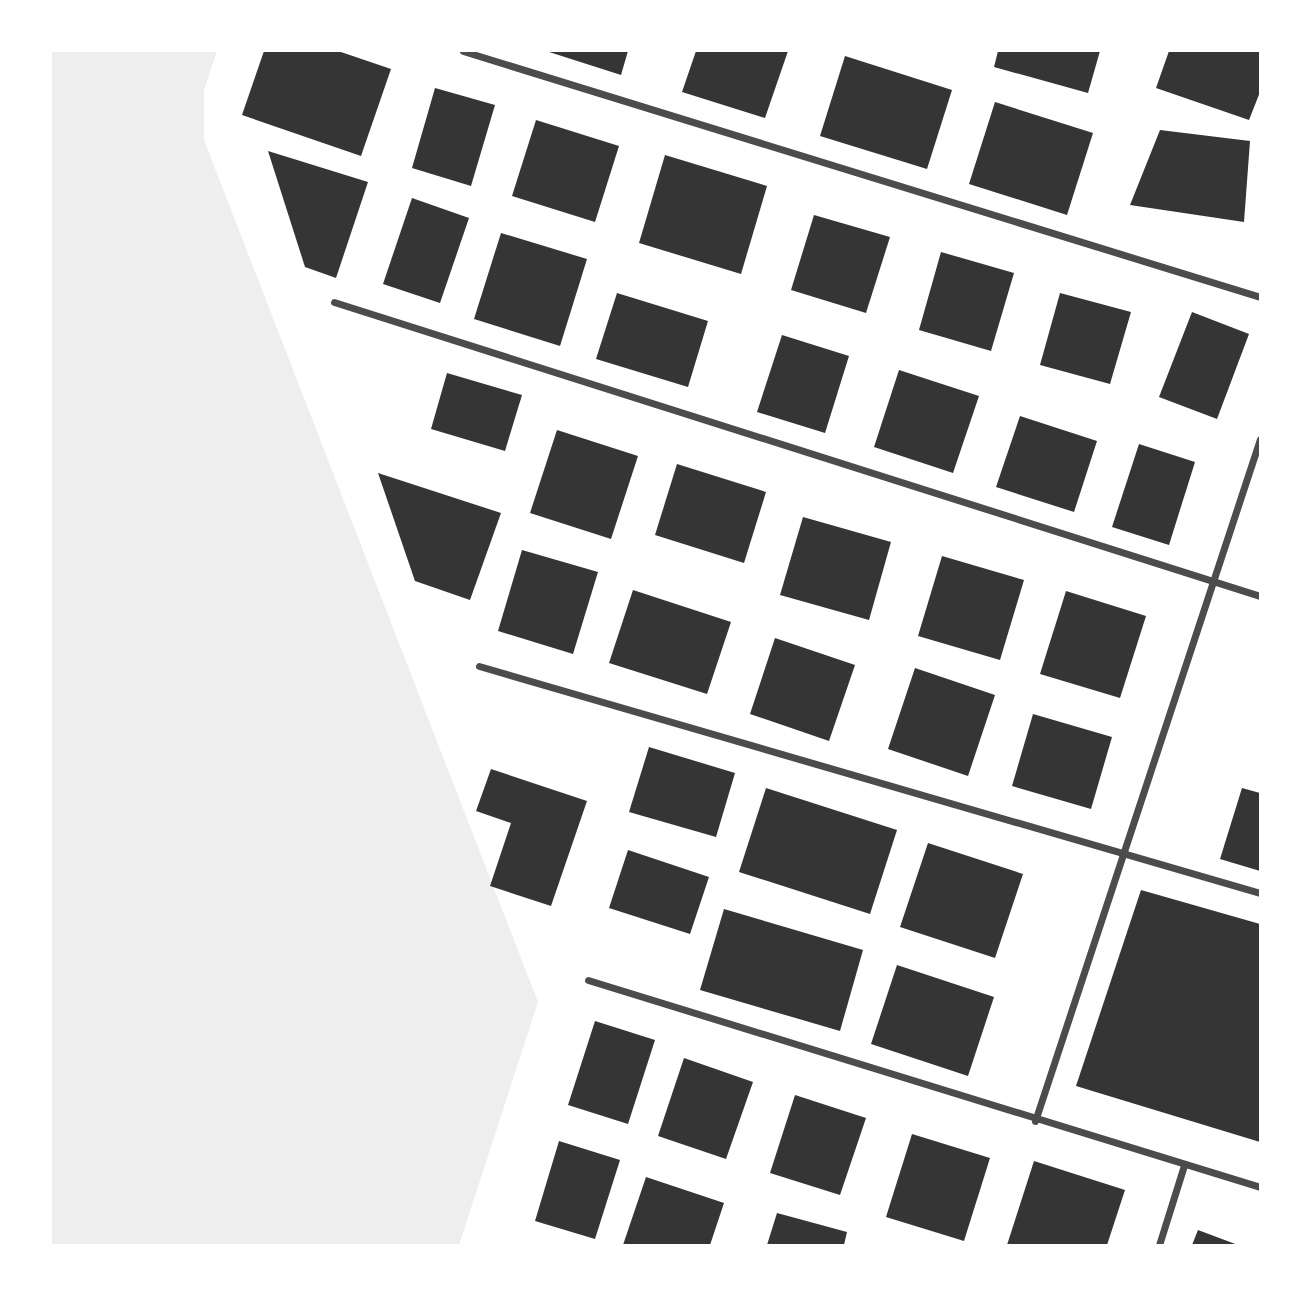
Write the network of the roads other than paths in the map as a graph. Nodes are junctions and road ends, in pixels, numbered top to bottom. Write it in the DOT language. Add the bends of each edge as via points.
graph roads {
  1 [pos="463,51"];
  2 [pos="1260,297"];
  3 [pos="334,302"];
  4 [pos="1260,439"];
  5 [pos="1213,580"];
  6 [pos="1260,596"];
  7 [pos="479,666"];
  8 [pos="1122,853"];
  9 [pos="1260,893"];
  10 [pos="588,980"];
  11 [pos="1035,1121"];
  12 [pos="1184,1165"];
  13 [pos="1260,1187"];
  14 [pos="1159,1245"];
  1 -- 2 [label="street"];
  3 -- 5 [label="street"];
  4 -- 5 [label="street"];
  5 -- 6 [label="street"];
  5 -- 8 [label="street"];
  7 -- 8 [label="street"];
  8 -- 9 [label="street"];
  8 -- 11 [label="street"];
  10 -- 11 [label="street"];
  11 -- 12 [label="street"];
  12 -- 13 [label="street"];
  12 -- 14 [label="street"];
}
